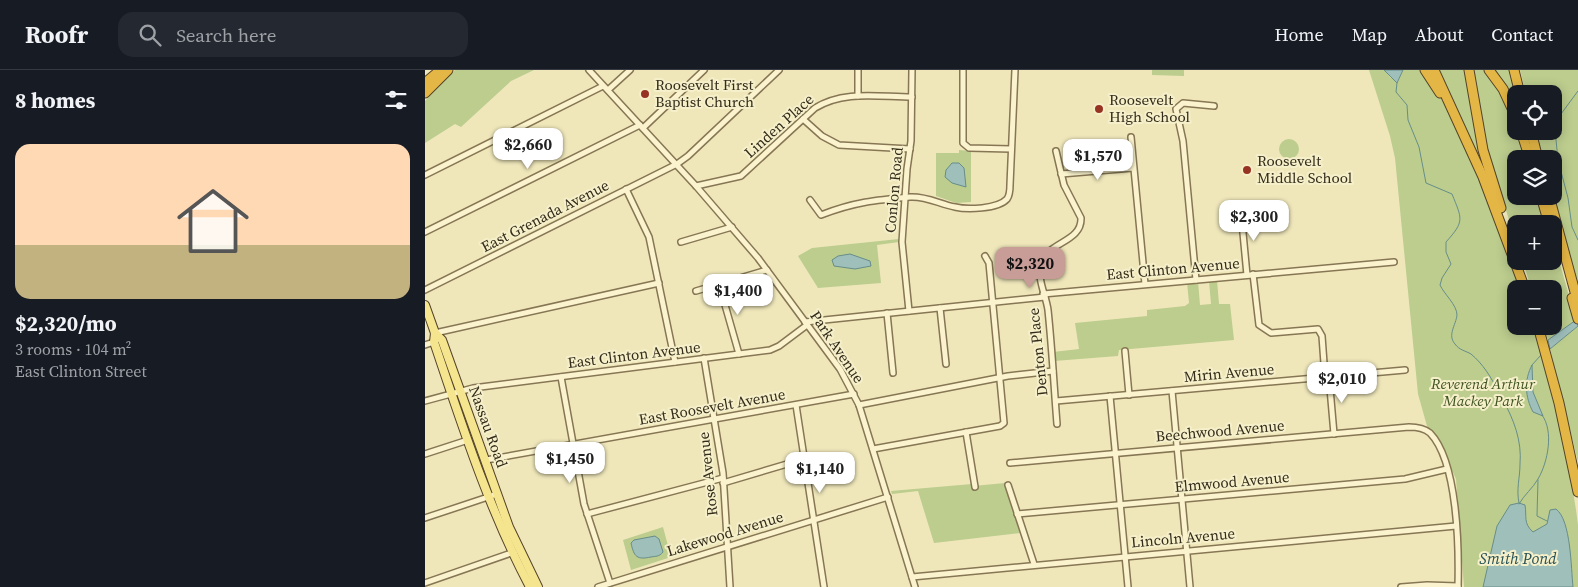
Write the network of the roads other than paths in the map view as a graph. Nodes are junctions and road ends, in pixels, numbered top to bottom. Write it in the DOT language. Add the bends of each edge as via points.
graph roads {
  1 [pos="440,70"];
  2 [pos="448,70"];
  3 [pos="589,70"];
  4 [pos="630,70"];
  5 [pos="704,70"];
  6 [pos="779,70"];
  7 [pos="858,70"];
  8 [pos="912,70"];
  9 [pos="963,70"];
  10 [pos="1015,70"];
  11 [pos="1425,70"];
  12 [pos="1434,70"];
  13 [pos="1469,70"];
  14 [pos="1489,70"];
  15 [pos="1514,70"];
  16 [pos="425,83"];
  17 [pos="1518,85"];
  18 [pos="603,86"];
  19 [pos="608,90"];
  20 [pos="425,93"];
  21 [pos="858,96"];
  22 [pos="912,98"];
  23 [pos="1507,98"];
  24 [pos="1214,106"];
  25 [pos="803,119"];
  26 [pos="641,127"];
  27 [pos="1131,137"];
  28 [pos="1011,148"];
  29 [pos="1470,148"];
  30 [pos="910,150"];
  31 [pos="1056,151"];
  32 [pos="677,164"];
  33 [pos="1133,168"];
  34 [pos="1061,174"];
  35 [pos="425,175"];
  36 [pos="696,186"];
  37 [pos="626,189"];
  38 [pos="905,198"];
  39 [pos="810,200"];
  40 [pos="1551,205"];
  41 [pos="1241,212"];
  42 [pos="1507,224"];
  43 [pos="732,227"];
  44 [pos="425,232"];
  45 [pos="681,242"];
  46 [pos="985,256"];
  47 [pos="1394,262"];
  48 [pos="1562,262"];
  49 [pos="767,270"];
  50 [pos="1253,274"];
  51 [pos="1247,275"];
  52 [pos="1196,280"];
  53 [pos="1522,280"];
  54 [pos="659,283"];
  55 [pos="719,284"];
  56 [pos="1145,284"];
  57 [pos="425,290"];
  58 [pos="696,291"];
  59 [pos="1573,294"];
  60 [pos="1044,296"];
  61 [pos="993,303"];
  62 [pos="1578,303"];
  63 [pos="425,305"];
  64 [pos="940,308"];
  65 [pos="909,311"];
  66 [pos="887,314"];
  67 [pos="1578,319"];
  68 [pos="806,323"];
  69 [pos="435,333"];
  70 [pos="1542,335"];
  71 [pos="434,342"];
  72 [pos="425,345"];
  73 [pos="1125,351"];
  74 [pos="739,354"];
  75 [pos="704,358"];
  76 [pos="675,362"];
  77 [pos="945,364"];
  78 [pos="1405,370"];
  79 [pos="1053,371"];
  80 [pos="893,373"];
  81 [pos="561,377"];
  82 [pos="1327,377"];
  83 [pos="1001,378"];
  84 [pos="1172,391"];
  85 [pos="456,392"];
  86 [pos="854,394"];
  87 [pos="1129,395"];
  88 [pos="1110,396"];
  89 [pos="425,400"];
  90 [pos="1055,401"];
  91 [pos="795,405"];
  92 [pos="859,405"];
  93 [pos="715,419"];
  94 [pos="1057,424"];
  95 [pos="966,432"];
  96 [pos="1334,434"];
  97 [pos="468,440"];
  98 [pos="573,444"];
  99 [pos="1177,448"];
  100 [pos="873,449"];
  101 [pos="1115,453"];
  102 [pos="425,454"];
  103 [pos="804,459"];
  104 [pos="485,460"];
  105 [pos="1010,463"];
  106 [pos="1447,468"];
  107 [pos="723,481"];
  108 [pos="1008,485"];
  109 [pos="975,487"];
  110 [pos="1578,492"];
  111 [pos="497,494"];
  112 [pos="489,497"];
  113 [pos="888,497"];
  114 [pos="1181,499"];
  115 [pos="1120,504"];
  116 [pos="587,514"];
  117 [pos="1017,514"];
  118 [pos="425,518"];
  119 [pos="813,519"];
  120 [pos="1457,526"];
  121 [pos="728,546"];
  122 [pos="1186,550"];
  123 [pos="515,551"];
  124 [pos="1124,556"];
  125 [pos="1034,564"];
  126 [pos="912,577"];
  127 [pos="425,583"];
  128 [pos="610,583"];
  129 [pos="530,587"];
  130 [pos="538,587"];
  131 [pos="598,587"];
  132 [pos="731,587"];
  133 [pos="824,587"];
  134 [pos="908,587"];
  135 [pos="915,587"];
  136 [pos="1127,587"];
  137 [pos="1190,587"];
  138 [pos="1401,587"];
  139 [pos="1458,587"];
  1 -- 16 [label="highway"];
  2 -- 20 [label="highway"];
  3 -- 18 [label="street, Park Avenue"];
  4 -- 19 [label="street"];
  5 -- 26 [label="street"];
  6 -- 32 [label="street, East Grenada Avenue"];
  7 -- 21 [label="street"];
  8 -- 22 [label="street, Conlon Road"];
  9 -- 28 [label="street" via="963,143 969,148"];
  10 -- 28 [label="street"];
  11 -- 29 [label="highway"];
  12 -- 29 [label="highway"];
  13 -- 42 [label="highway" via="1485,158"];
  14 -- 23 [label="highway"];
  15 -- 17 [label="highway"];
  18 -- 19 [label="street, Park Avenue"];
  18 -- 35 [label="street"];
  19 -- 26 [label="street, Park Avenue"];
  21 -- 22 [label="street, Linden Place"];
  21 -- 25 [label="street, Linden Place" via="841,96 825,101"];
  22 -- 30 [label="street, Conlon Road"];
  24 -- 52 [label="street" via="1183,103 1176,109 1183,142"];
  25 -- 30 [label="street" via="822,136 839,145"];
  25 -- 36 [label="street, Linden Place" via="741,176"];
  26 -- 32 [label="street, Park Avenue"];
  26 -- 44 [label="street"];
  27 -- 33 [label="street"];
  28 -- 38 [label="street" via="1010,192 1000,204 959,208 924,197"];
  29 -- 53 [label="highway"];
  30 -- 38 [label="street, Conlon Road"];
  31 -- 34 [label="street, Denton Place"];
  32 -- 36 [label="street, Park Avenue"];
  32 -- 37 [label="street, East Grenada Avenue"];
  33 -- 34 [label="street"];
  33 -- 56 [label="street"];
  34 -- 60 [label="street, Denton Place" via="1081,224 1074,235 1049,251 1043,259 1040,272"];
  36 -- 43 [label="street, Park Avenue"];
  37 -- 54 [label="street" via="649,237"];
  37 -- 57 [label="street, East Grenada Avenue"];
  38 -- 39 [label="street" via="861,202 821,215"];
  38 -- 65 [label="street, Conlon Road" via="903,242"];
  40 -- 59 [label="highway"];
  41 -- 51 [label="street"];
  43 -- 45 [label="street"];
  43 -- 49 [label="street, Park Avenue"];
  46 -- 61 [label="street" via="989,263"];
  47 -- 50 [label="street, East Clinton Avenue"];
  48 -- 59 [label="highway"];
  49 -- 55 [label="street"];
  49 -- 68 [label="street, Park Avenue"];
  50 -- 51 [label="street, East Clinton Avenue"];
  50 -- 82 [label="street" via="1259,325 1271,333 1318,329 1322,336"];
  51 -- 52 [label="street, East Clinton Avenue"];
  52 -- 56 [label="street, East Clinton Avenue"];
  54 -- 69 [label="street"];
  54 -- 76 [label="street"];
  55 -- 58 [label="street"];
  55 -- 74 [label="street"];
  56 -- 60 [label="street, East Clinton Avenue"];
  59 -- 62 [label="highway"];
  59 -- 67 [label="highway"];
  60 -- 61 [label="street, East Clinton Avenue"];
  60 -- 79 [label="street, Denton Place"];
  61 -- 64 [label="street"];
  61 -- 83 [label="street"];
  63 -- 69 [label="main road, Nassau Road"];
  64 -- 65 [label="street"];
  64 -- 77 [label="street"];
  65 -- 66 [label="street"];
  66 -- 68 [label="street"];
  66 -- 80 [label="street"];
  68 -- 74 [label="street, East Clinton Avenue" via="775,349"];
  68 -- 86 [label="street, Park Avenue"];
  69 -- 71 [label="main road, Nassau Road"];
  69 -- 85 [label="main road, Nassau Road" via="442,340"];
  70 -- 110 [label="highway"];
  71 -- 72 [label="street"];
  71 -- 85 [label="main road, Nassau Road"];
  73 -- 87 [label="street"];
  74 -- 75 [label="street, East Clinton Avenue"];
  75 -- 76 [label="street, East Clinton Avenue"];
  75 -- 93 [label="street, Rose Avenue"];
  76 -- 81 [label="street, East Clinton Avenue"];
  78 -- 82 [label="street, Mirin Avenue"];
  79 -- 83 [label="street"];
  79 -- 90 [label="street, Denton Place"];
  81 -- 85 [label="street, East Clinton Avenue"];
  81 -- 98 [label="street"];
  82 -- 84 [label="street, Mirin Avenue"];
  82 -- 96 [label="street"];
  83 -- 92 [label="street"];
  83 -- 95 [label="street" via="1004,423"];
  84 -- 87 [label="street, Mirin Avenue"];
  84 -- 99 [label="street"];
  85 -- 89 [label="street, East Clinton Avenue"];
  85 -- 97 [label="main road, Nassau Road"];
  85 -- 104 [label="main road, Nassau Road"];
  86 -- 91 [label="street, East Roosevelt Avenue"];
  86 -- 92 [label="street, Park Avenue"];
  87 -- 88 [label="street, Mirin Avenue"];
  88 -- 90 [label="street, Mirin Avenue"];
  88 -- 101 [label="street"];
  90 -- 94 [label="street, Denton Place"];
  91 -- 93 [label="street, East Roosevelt Avenue"];
  91 -- 103 [label="street"];
  92 -- 100 [label="street, Park Avenue"];
  93 -- 98 [label="street, East Roosevelt Avenue"];
  93 -- 107 [label="street, Rose Avenue"];
  95 -- 100 [label="street"];
  95 -- 109 [label="street"];
  96 -- 99 [label="street, Beechwood Avenue"];
  96 -- 106 [label="street, Beechwood Avenue" via="1421,428 1430,434"];
  97 -- 102 [label="street"];
  97 -- 112 [label="main road, Nassau Road"];
  98 -- 104 [label="street, East Roosevelt Avenue"];
  98 -- 116 [label="street"];
  99 -- 101 [label="street, Beechwood Avenue"];
  99 -- 114 [label="street"];
  100 -- 113 [label="street, Park Avenue"];
  101 -- 105 [label="street, Beechwood Avenue"];
  101 -- 115 [label="street"];
  103 -- 107 [label="street"];
  103 -- 119 [label="street"];
  104 -- 111 [label="main road, Nassau Road"];
  106 -- 114 [label="street, Elmwood Avenue" via="1405,479"];
  106 -- 120 [label="street"];
  107 -- 116 [label="street"];
  107 -- 121 [label="street, Rose Avenue"];
  108 -- 117 [label="street"];
  111 -- 112 [label="street"];
  111 -- 123 [label="main road, Nassau Road"];
  112 -- 118 [label="street"];
  112 -- 123 [label="main road, Nassau Road"];
  113 -- 119 [label="street, Lakewood Avenue"];
  113 -- 126 [label="street, Park Avenue"];
  114 -- 115 [label="street, Elmwood Avenue"];
  114 -- 122 [label="street"];
  115 -- 117 [label="street, Elmwood Avenue"];
  115 -- 124 [label="street"];
  116 -- 128 [label="street"];
  117 -- 125 [label="street"];
  119 -- 121 [label="street, Lakewood Avenue"];
  119 -- 133 [label="street"];
  120 -- 122 [label="street, Lincoln Avenue"];
  120 -- 139 [label="street"];
  121 -- 128 [label="street, Lakewood Avenue"];
  121 -- 132 [label="street, Rose Avenue"];
  122 -- 124 [label="street, Lincoln Avenue"];
  122 -- 137 [label="street"];
  123 -- 127 [label="street"];
  123 -- 129 [label="main road, Nassau Road"];
  123 -- 130 [label="main road, Nassau Road"];
  124 -- 125 [label="street, Lincoln Avenue"];
  124 -- 136 [label="street"];
  125 -- 126 [label="street, Lincoln Avenue"];
  126 -- 135 [label="street, Park Avenue"];
  128 -- 131 [label="street, Lakewood Avenue"];
  134 -- 135 [label="street"];
  138 -- 139 [label="street" via="1427,584"];
}
